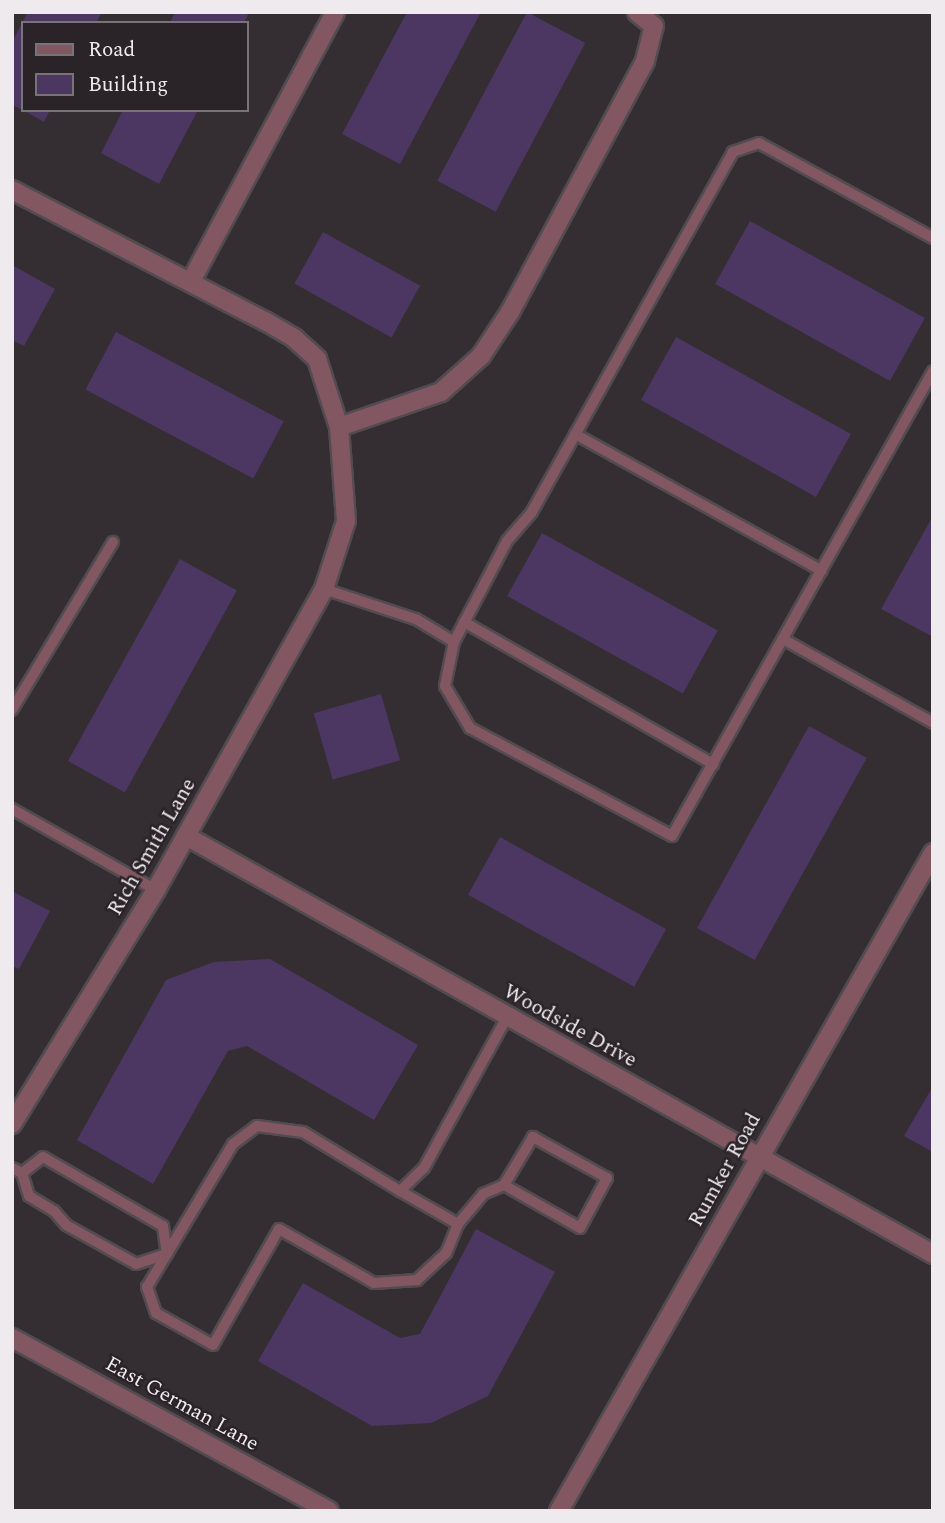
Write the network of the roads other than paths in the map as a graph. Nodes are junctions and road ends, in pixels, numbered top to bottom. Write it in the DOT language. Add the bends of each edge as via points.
graph roads {
  1 [pos="335,12"];
  2 [pos="637,12"];
  3 [pos="12,191"];
  4 [pos="933,238"];
  5 [pos="191,281"];
  6 [pos="933,371"];
  7 [pos="339,427"];
  8 [pos="575,434"];
  9 [pos="113,541"];
  10 [pos="822,571"];
  11 [pos="324,589"];
  12 [pos="464,622"];
  13 [pos="783,639"];
  14 [pos="454,642"];
  15 [pos="12,710"];
  16 [pos="933,723"];
  17 [pos="713,764"];
  18 [pos="12,809"];
  19 [pos="186,836"];
  20 [pos="933,853"];
  21 [pos="156,890"];
  22 [pos="507,1017"];
  23 [pos="12,1124"];
  24 [pos="757,1158"];
  25 [pos="17,1170"];
  26 [pos="504,1185"];
  27 [pos="400,1191"];
  28 [pos="458,1224"];
  29 [pos="167,1254"];
  30 [pos="933,1254"];
  31 [pos="12,1338"];
  32 [pos="329,1511"];
  33 [pos="559,1511"];
  1 -- 5 [label="street"];
  2 -- 7 [label="street" via="654,26 645,61 510,312 481,356 441,392"];
  3 -- 5 [label="street, Rich Smith Lane"];
  4 -- 8 [label="lane" via="759,143 733,152"];
  5 -- 7 [label="street, Rich Smith Lane" via="294,338 317,359"];
  6 -- 10 [label="lane"];
  7 -- 11 [label="street, Rich Smith Lane" via="346,521"];
  8 -- 10 [label="lane"];
  8 -- 12 [label="lane" via="532,512 507,541"];
  9 -- 15 [label="lane"];
  10 -- 13 [label="lane"];
  11 -- 14 [label="lane" via="416,619"];
  11 -- 19 [label="street, Rich Smith Lane"];
  12 -- 14 [label="lane"];
  12 -- 17 [label="lane"];
  13 -- 16 [label="lane"];
  13 -- 17 [label="lane"];
  14 -- 17 [label="lane" via="445,686 470,728 671,836"];
  18 -- 21 [label="lane"];
  19 -- 21 [label="street, Rich Smith Lane"];
  19 -- 22 [label="street, Woodside Drive"];
  20 -- 24 [label="street, Rumker Road"];
  21 -- 23 [label="street, Rich Smith Lane"];
  22 -- 24 [label="street, Woodside Drive"];
  22 -- 27 [label="lane" via="424,1168"];
  24 -- 30 [label="street, Woodside Drive"];
  24 -- 33 [label="street, Rumker Road"];
  25 -- 29 [label="lane" via="29,1196 54,1210 66,1225 136,1264"];
  25 -- 29 [label="lane" via="43,1157 163,1227"];
  26 -- 26 [label="lane" via="580,1227 607,1178 533,1138"];
  26 -- 28 [label="lane" via="484,1194"];
  27 -- 28 [label="lane"];
  27 -- 29 [label="lane" via="303,1132 257,1126 233,1144"];
  28 -- 29 [label="lane" via="446,1254 417,1280 374,1283 279,1229 213,1345 156,1313 147,1287"];
  31 -- 32 [label="street, East German Lane"];
}
